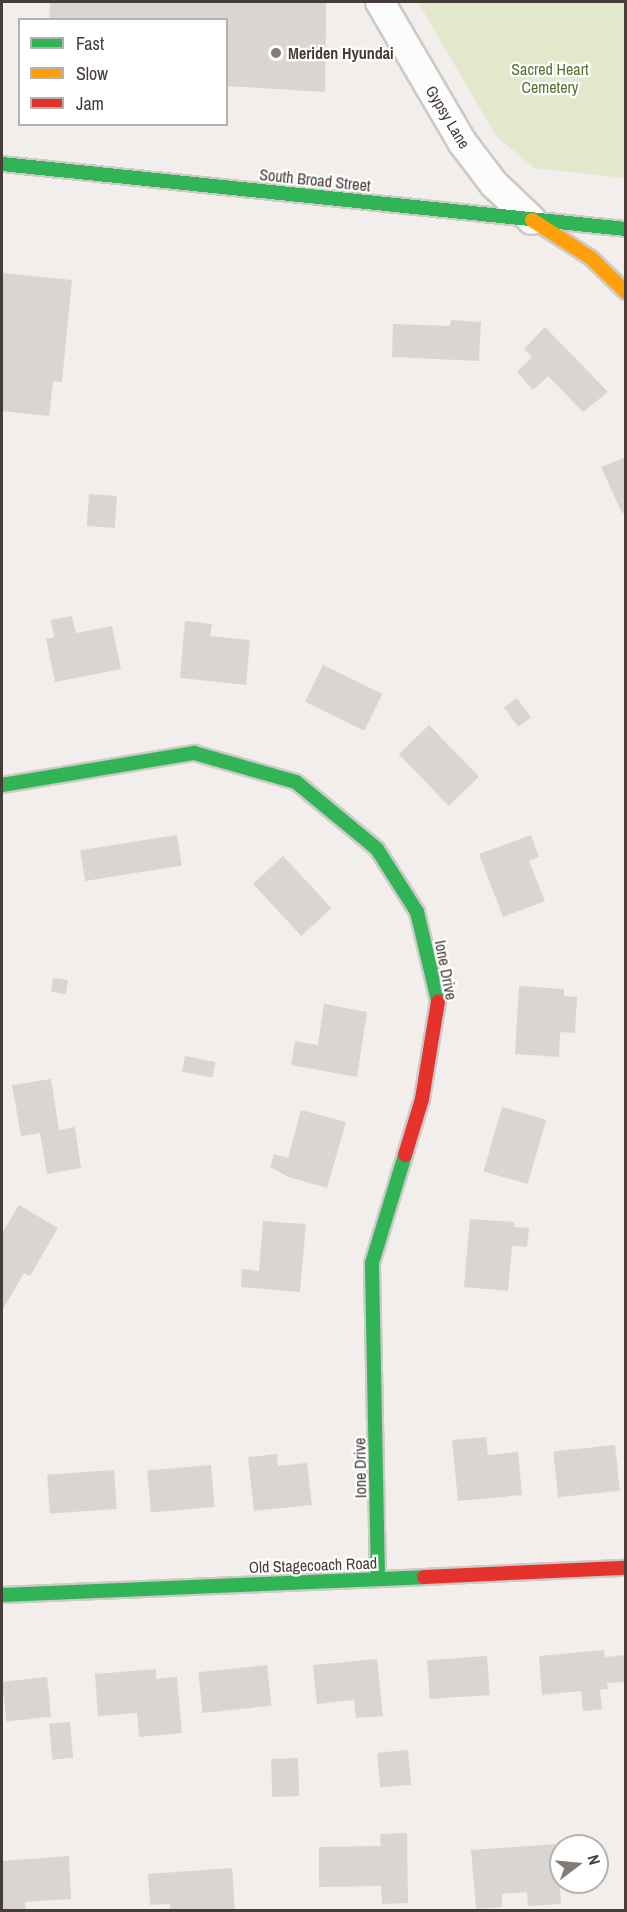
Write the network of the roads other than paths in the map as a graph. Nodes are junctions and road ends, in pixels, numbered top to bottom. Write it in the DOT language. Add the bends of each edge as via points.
graph roads {
  1 [pos="380,2"];
  2 [pos="2,164"];
  3 [pos="532,220"];
  4 [pos="626,229"];
  5 [pos="626,292"];
  6 [pos="2,785"];
  7 [pos="626,1568"];
  8 [pos="378,1579"];
  9 [pos="2,1595"];
  1 -- 3 [label="street, Gypsy Lane" via="462,142 494,184"];
  2 -- 3 [label="street, South Broad Street"];
  3 -- 4 [label="street, South Broad Street"];
  3 -- 5 [label="street" via="591,258"];
  6 -- 8 [label="street, Ione Drive" via="194,753 296,782 377,849 417,912 438,1001 422,1099 372,1263"];
  7 -- 8 [label="street, Old Stagecoach Road"];
  8 -- 9 [label="street, Old Stagecoach Road"];
}
